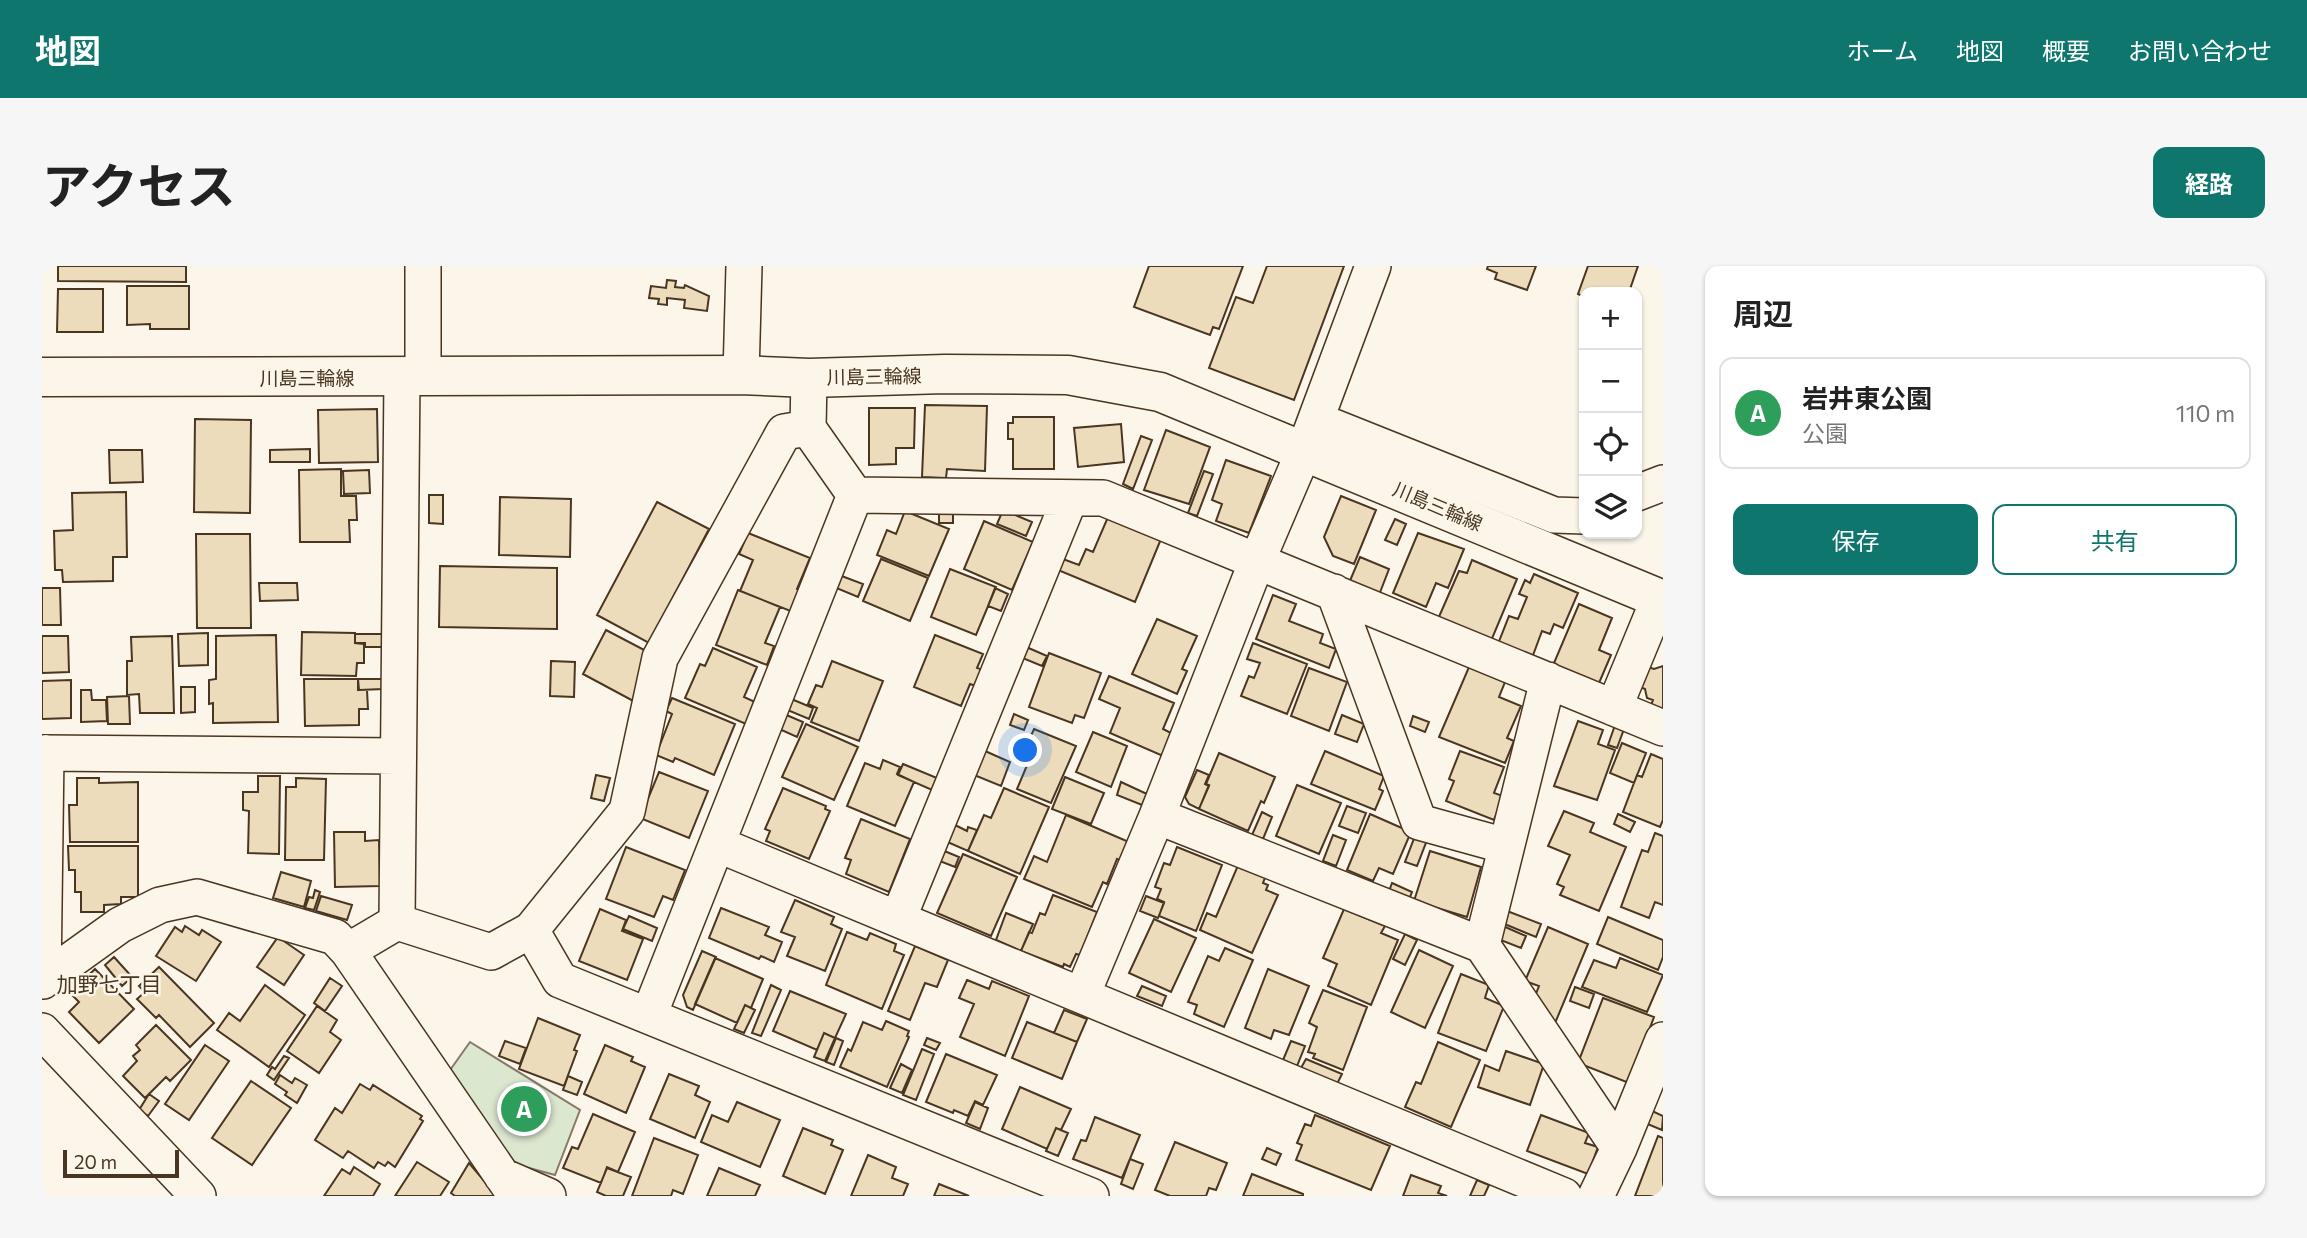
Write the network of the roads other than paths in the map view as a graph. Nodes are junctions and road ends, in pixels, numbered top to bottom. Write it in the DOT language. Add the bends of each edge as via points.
graph roads {
  1 [pos="424,266"];
  2 [pos="744,266"];
  3 [pos="1373,266"];
  4 [pos="741,375"];
  5 [pos="413,376"];
  6 [pos="42,377"];
  7 [pos="809,378"];
  8 [pos="808,428"];
  9 [pos="1310,435"];
  10 [pos="1663,483"];
  11 [pos="1642,491"];
  12 [pos="855,495"];
  13 [pos="1070,498"];
  14 [pos="1579,516"];
  15 [pos="1257,561"];
  16 [pos="1334,592"];
  17 [pos="1661,600"];
  18 [pos="1548,680"];
  19 [pos="1614,708"];
  20 [pos="1663,728"];
  21 [pos="44,753"];
  22 [pos="398,756"];
  23 [pos="1157,816"];
  24 [pos="717,844"];
  25 [pos="1506,846"];
  26 [pos="898,919"];
  27 [pos="397,922"];
  28 [pos="531,930"];
  29 [pos="1482,945"];
  30 [pos="348,951"];
  31 [pos="42,981"];
  32 [pos="1082,996"];
  33 [pos="649,1015"];
  34 [pos="42,1031"];
  35 [pos="1663,1040"];
  36 [pos="1619,1148"];
  37 [pos="509,1186"];
  38 [pos="198,1196"];
  39 [pos="548,1196"];
  40 [pos="1091,1196"];
  41 [pos="1564,1196"];
  42 [pos="1596,1196"];
  1 -- 5 [label="street"];
  2 -- 4 [label="street"];
  3 -- 9 [label="street"];
  4 -- 5 [label="main road, 川島三輪線"];
  4 -- 7 [label="main road, 川島三輪線"];
  5 -- 6 [label="main road, 川島三輪線"];
  5 -- 22 [label="street"];
  7 -- 8 [label="street"];
  7 -- 9 [label="main road, 川島三輪線" via="1068,375 1160,392"];
  8 -- 12 [label="street"];
  8 -- 28 [label="street" via="784,432 660,658 627,811"];
  9 -- 14 [label="street" via="1554,515"];
  9 -- 15 [label="street"];
  9 -- 17 [label="main road, 川島三輪線"];
  10 -- 11 [label="street"];
  12 -- 13 [label="street"];
  12 -- 24 [label="street"];
  13 -- 15 [label="street" via="1102,498"];
  13 -- 26 [label="street"];
  15 -- 16 [label="street"];
  15 -- 23 [label="street"];
  16 -- 18 [label="street"];
  16 -- 25 [label="street" via="1419,822"];
  17 -- 19 [label="street"];
  18 -- 19 [label="street"];
  18 -- 25 [label="street"];
  19 -- 20 [label="street"];
  21 -- 22 [label="street"];
  21 -- 31 [label="street"];
  22 -- 27 [label="street"];
  23 -- 29 [label="street"];
  23 -- 32 [label="street"];
  24 -- 26 [label="street"];
  24 -- 33 [label="street"];
  25 -- 29 [label="street"];
  26 -- 32 [label="street"];
  27 -- 28 [label="street" via="491,952"];
  27 -- 30 [label="street"];
  28 -- 33 [label="street" via="560,980"];
  29 -- 36 [label="street"];
  30 -- 31 [label="street" via="335,937 197,897 160,905 120,925"];
  30 -- 37 [label="street"];
  32 -- 41 [label="street"];
  33 -- 40 [label="street"];
  34 -- 38 [label="street"];
  35 -- 36 [label="street"];
  36 -- 42 [label="street"];
  37 -- 39 [label="street"];
}
